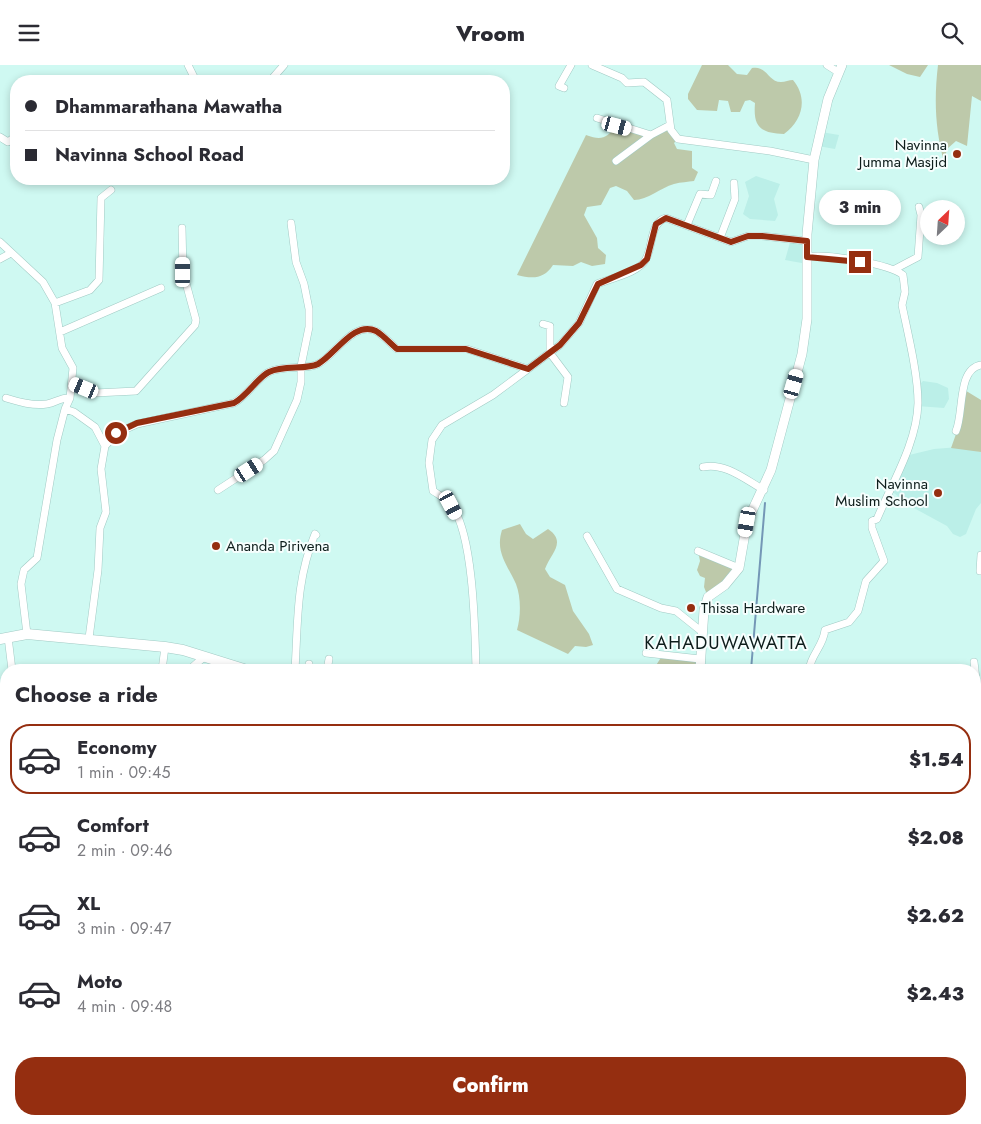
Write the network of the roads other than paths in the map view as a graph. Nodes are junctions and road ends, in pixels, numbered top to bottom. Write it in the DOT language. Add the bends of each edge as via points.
graph roads {
  1 [pos="284,65"];
  2 [pos="571,65"];
  3 [pos="592,65"];
  4 [pos="827,65"];
  5 [pos="840,69"];
  6 [pos="275,75"];
  7 [pos="564,88"];
  8 [pos="597,118"];
  9 [pos="670,125"];
  10 [pos="650,135"];
  11 [pos="814,160"];
  12 [pos="616,161"];
  13 [pos="716,181"];
  14 [pos="734,183"];
  15 [pos="111,190"];
  16 [pos="919,207"];
  17 [pos="291,223"];
  18 [pos="687,225"];
  19 [pos="182,228"];
  20 [pos="720,238"];
  21 [pos="807,241"];
  22 [pos="0,242"];
  23 [pos="11,253"];
  24 [pos="807,257"];
  25 [pos="0,259"];
  26 [pos="895,269"];
  27 [pos="161,288"];
  28 [pos="54,303"];
  29 [pos="543,324"];
  30 [pos="60,332"];
  31 [pos="550,353"];
  32 [pos="981,365"];
  33 [pos="300,366"];
  34 [pos="528,369"];
  35 [pos="72,383"];
  36 [pos="70,397"];
  37 [pos="6,398"];
  38 [pos="564,403"];
  39 [pos="64,409"];
  40 [pos="956,431"];
  41 [pos="105,446"];
  42 [pos="703,467"];
  43 [pos="218,490"];
  44 [pos="764,490"];
  45 [pos="316,535"];
  46 [pos="587,536"];
  47 [pos="698,551"];
  48 [pos="981,555"];
  49 [pos="739,568"];
  50 [pos="980,571"];
  51 [pos="701,631"];
  52 [pos="27,634"];
  53 [pos="4,638"];
  54 [pos="89,638"];
  55 [pos="165,647"];
  56 [pos="646,653"];
  57 [pos="204,657"];
  58 [pos="329,659"];
  59 [pos="700,659"];
  60 [pos="10,664"];
  61 [pos="163,664"];
  62 [pos="196,664"];
  63 [pos="227,664"];
  64 [pos="295,664"];
  65 [pos="328,664"];
  66 [pos="476,664"];
  67 [pos="700,664"];
  68 [pos="811,664"];
  1 -- 6 [label="street"];
  2 -- 7 [label="street" via="561,81 560,87"];
  3 -- 9 [label="street" via="627,83 644,82 666,100"];
  4 -- 5 [label="street"];
  5 -- 11 [label="street" via="828,99"];
  8 -- 10 [label="street"];
  9 -- 10 [label="street"];
  9 -- 11 [label="street" via="678,139"];
  10 -- 12 [label="street"];
  11 -- 21 [label="street"];
  13 -- 18 [label="street" via="711,195 700,194"];
  14 -- 20 [label="street" via="735,199"];
  15 -- 28 [label="street" via="101,198 99,280 90,290"];
  16 -- 26 [label="street" via="918,257"];
  17 -- 33 [label="street" via="296,262 309,309 309,327"];
  18 -- 20 [label="street"];
  18 -- 31 [label="street" via="661,219 656,224 647,259 634,269 598,284 579,323"];
  19 -- 35 [label="street" via="183,272 196,320 191,332 136,391 95,393"];
  20 -- 21 [label="street" via="731,242 748,236"];
  21 -- 24 [label="street"];
  22 -- 23 [label="street"];
  23 -- 25 [label="street"];
  23 -- 28 [label="street" via="43,282"];
  24 -- 26 [label="street"];
  24 -- 44 [label="street" via="806,337"];
  26 -- 68 [label="street" via="903,275 902,305 918,402 912,436 877,519 872,521 884,561 866,581 858,611 849,622 825,630 824,640 814,652"];
  27 -- 30 [label="street"];
  28 -- 30 [label="street"];
  29 -- 31 [label="street" via="550,326"];
  30 -- 35 [label="street" via="62,348 73,368"];
  31 -- 34 [label="street"];
  31 -- 38 [label="street" via="568,377"];
  32 -- 40 [label="street" via="969,372"];
  33 -- 34 [label="street" via="321,363 362,329 376,331 397,349 466,349"];
  33 -- 41 [label="street" via="267,373 246,396 234,403 137,423 116,433"];
  33 -- 43 [label="street" via="297,400 274,451"];
  34 -- 66 [label="street" via="493,395 442,425 432,440 428,463 433,491 451,505 466,543"];
  35 -- 36 [label="street"];
  36 -- 37 [label="street" via="47,404 25,404"];
  36 -- 39 [label="street"];
  39 -- 41 [label="street" via="95,427"];
  39 -- 52 [label="street" via="37,558 24,570 21,584"];
  41 -- 54 [label="street" via="101,469 106,512 100,528"];
  42 -- 44 [label="street" via="717,466 731,471"];
  44 -- 49 [label="street" via="747,522"];
  45 -- 64 [label="street" via="305,557 300,581"];
  46 -- 51 [label="street" via="617,589 676,611"];
  47 -- 49 [label="street"];
  48 -- 50 [label="street"];
  49 -- 51 [label="street" via="725,585 708,597"];
  51 -- 59 [label="street"];
  52 -- 53 [label="main road"];
  52 -- 54 [label="main road"];
  53 -- 60 [label="street"];
  54 -- 55 [label="main road"];
  55 -- 57 [label="main road"];
  55 -- 61 [label="street"];
  56 -- 59 [label="street"];
  57 -- 62 [label="street"];
  57 -- 63 [label="main road"];
  58 -- 65 [label="street"];
  59 -- 67 [label="street"];
}
